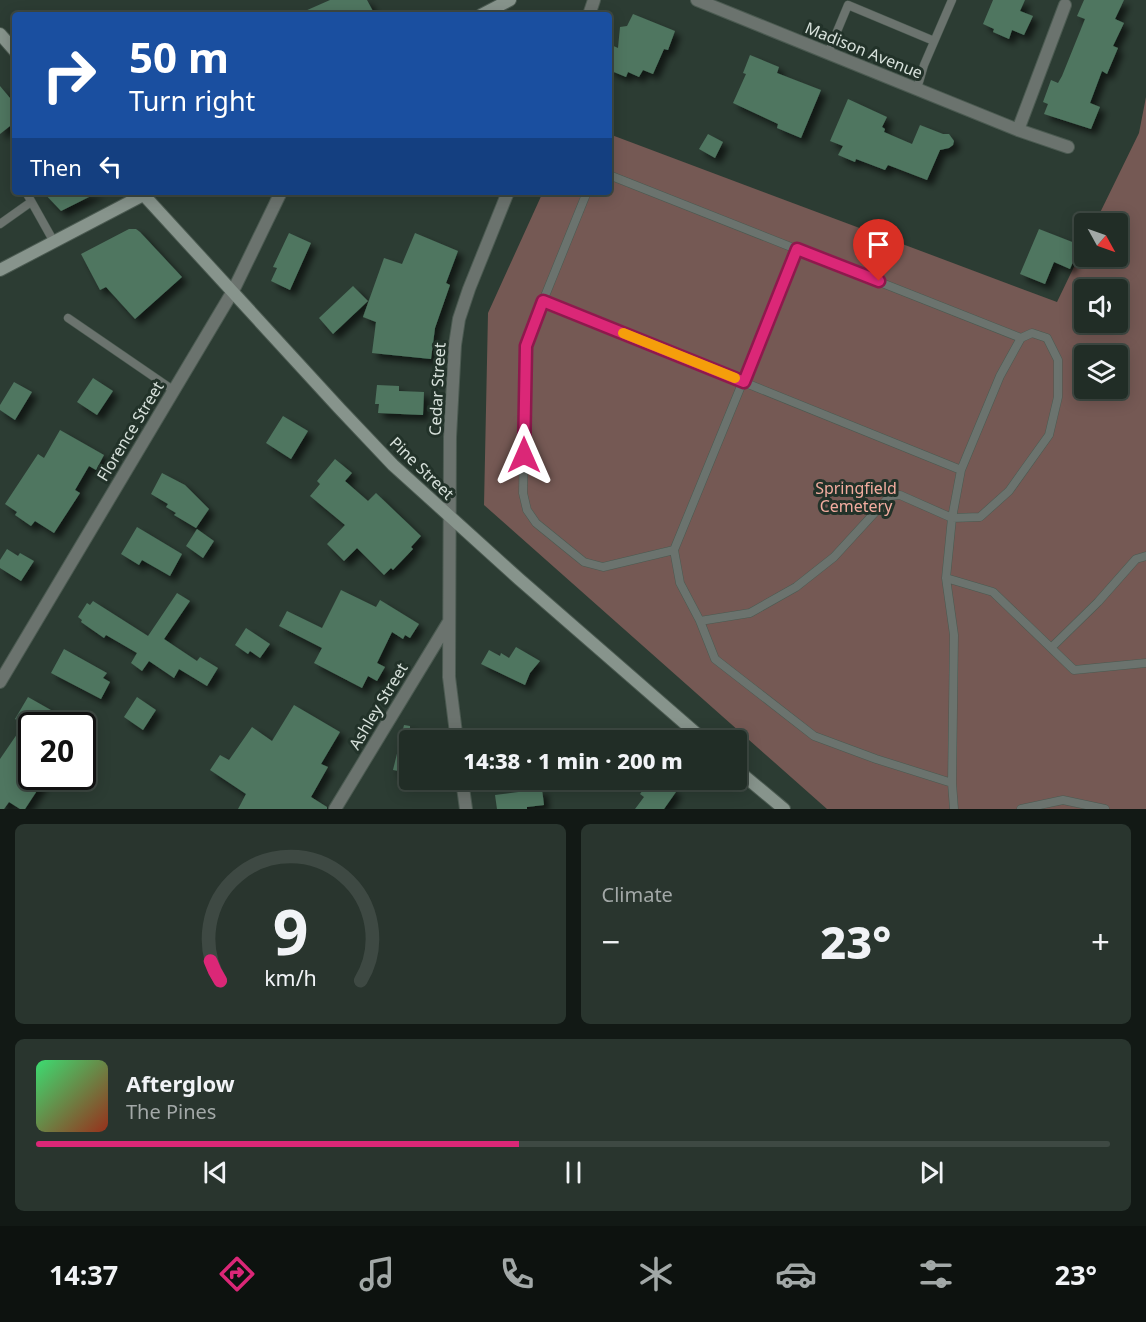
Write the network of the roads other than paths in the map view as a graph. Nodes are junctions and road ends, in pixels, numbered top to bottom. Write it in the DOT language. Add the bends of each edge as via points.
graph roads {
  1 [pos="510,0"];
  2 [pos="697,0"];
  3 [pos="952,0"];
  4 [pos="1065,5"];
  5 [pos="487,12"];
  6 [pos="0,34"];
  7 [pos="934,41"];
  8 [pos="12,48"];
  9 [pos="828,53"];
  10 [pos="917,89"];
  11 [pos="1018,130"];
  12 [pos="1068,147"];
  13 [pos="612,176"];
  14 [pos="28,195"];
  15 [pos="141,195"];
  16 [pos="147,195"];
  17 [pos="280,195"];
  18 [pos="507,195"];
  19 [pos="586,195"];
  20 [pos="31,202"];
  21 [pos="0,224"];
  22 [pos="54,242"];
  23 [pos="797,249"];
  24 [pos="0,270"];
  25 [pos="233,291"];
  26 [pos="543,301"];
  27 [pos="68,318"];
  28 [pos="1021,338"];
  29 [pos="744,382"];
  30 [pos="173,390"];
  31 [pos="962,471"];
  32 [pos="449,517"];
  33 [pos="952,518"];
  34 [pos="674,550"];
  35 [pos="1146,556"];
  36 [pos="946,578"];
  37 [pos="449,621"];
  38 [pos="700,621"];
  39 [pos="1052,647"];
  40 [pos="1146,663"];
  41 [pos="0,682"];
  42 [pos="456,730"];
  43 [pos="692,730"];
  44 [pos="747,778"];
  45 [pos="952,783"];
  46 [pos="463,790"];
  47 [pos="335,809"];
  48 [pos="466,809"];
  49 [pos="784,809"];
  50 [pos="954,809"];
  51 [pos="1021,809"];
  52 [pos="1105,809"];
  1 -- 5 [label="main road"];
  2 -- 9 [label="street, Madison Avenue"];
  3 -- 7 [label="lane"];
  4 -- 11 [label="street"];
  6 -- 8 [label="main road"];
  7 -- 9 [label="lane" via="848,5"];
  7 -- 10 [label="lane"];
  9 -- 10 [label="street, Madison Avenue"];
  10 -- 11 [label="street, Madison Avenue"];
  11 -- 12 [label="street, Madison Avenue"];
  13 -- 23 [label="lane"];
  14 -- 20 [label="lane"];
  15 -- 22 [label="main road"];
  16 -- 25 [label="main road, Pine Street"];
  17 -- 25 [label="street, Florence Street"];
  18 -- 32 [label="street, Cedar Street" via="459,319 452,397"];
  19 -- 26 [label="lane"];
  20 -- 21 [label="lane"];
  20 -- 22 [label="lane"];
  22 -- 24 [label="main road"];
  23 -- 28 [label="lane"];
  23 -- 29 [label="lane"];
  25 -- 30 [label="street, Florence Street"];
  25 -- 32 [label="main road, Pine Street" via="393,465"];
  26 -- 29 [label="lane"];
  26 -- 34 [label="lane" via="526,346 523,493 527,510 536,523 584,562 603,567"];
  27 -- 30 [label="lane"];
  28 -- 31 [label="lane" via="1000,376"];
  28 -- 33 [label="lane" via="1032,333 1047,338 1058,360 1058,397 1049,435 1009,491 980,517"];
  29 -- 31 [label="lane"];
  29 -- 34 [label="lane"];
  30 -- 41 [label="street, Florence Street"];
  31 -- 33 [label="lane"];
  32 -- 37 [label="street, Cedar Street"];
  32 -- 43 [label="main road, Pine Street"];
  33 -- 36 [label="lane"];
  33 -- 38 [label="lane" via="900,495 890,495 834,557 796,587 750,613"];
  34 -- 38 [label="lane" via="680,583"];
  35 -- 39 [label="lane" via="1136,559"];
  36 -- 39 [label="lane" via="993,592"];
  36 -- 45 [label="lane" via="954,635"];
  37 -- 42 [label="street, Cedar Street" via="449,677"];
  37 -- 47 [label="street, Ashley Street"];
  38 -- 45 [label="lane" via="715,659 814,736"];
  39 -- 40 [label="lane" via="1074,670"];
  44 -- 49 [label="main road"];
  45 -- 50 [label="lane"];
  46 -- 48 [label="street"];
  51 -- 52 [label="lane" via="1063,800"];
}
